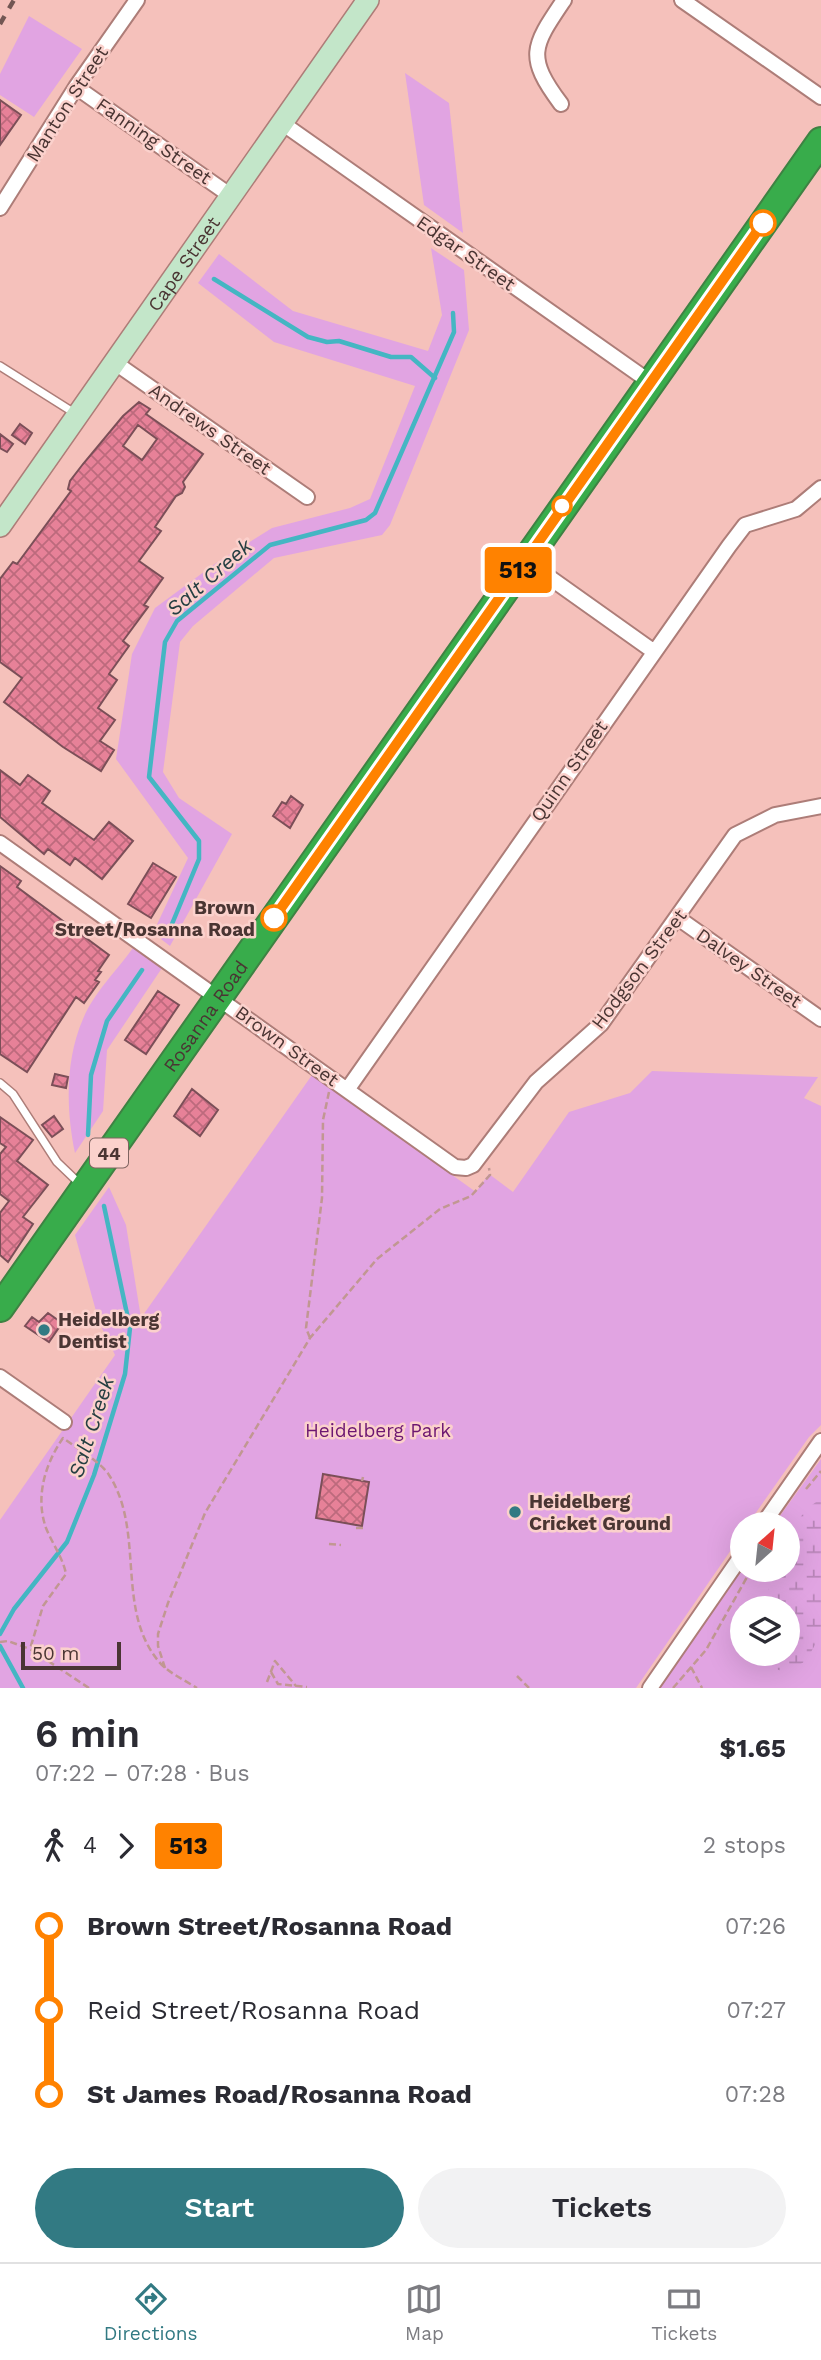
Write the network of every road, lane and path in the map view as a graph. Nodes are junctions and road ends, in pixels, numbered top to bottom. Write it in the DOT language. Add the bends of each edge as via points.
graph roads {
  1 [pos="137,0"];
  2 [pos="368,0"];
  3 [pos="564,0"];
  4 [pos="682,0"];
  5 [pos="76,87"];
  6 [pos="821,97"];
  7 [pos="561,104"];
  8 [pos="282,123"];
  9 [pos="821,141"];
  10 [pos="231,196"];
  11 [pos="0,208"];
  12 [pos="114,362"];
  13 [pos="0,366"];
  14 [pos="650,382"];
  15 [pos="78,415"];
  16 [pos="821,488"];
  17 [pos="307,497"];
  18 [pos="0,526"];
  19 [pos="525,560"];
  20 [pos="653,651"];
  21 [pos="821,806"];
  22 [pos="0,843"];
  23 [pos="678,918"];
  24 [pos="218,997"];
  25 [pos="821,1019"];
  26 [pos="0,1083"];
  27 [pos="341,1086"];
  28 [pos="475,1162"];
  29 [pos="84,1188"];
  30 [pos="0,1308"];
  31 [pos="310,1338"];
  32 [pos="0,1377"];
  33 [pos="64,1422"];
  34 [pos="821,1441"];
  35 [pos="771,1512"];
  36 [pos="356,1528"];
  37 [pos="363,1528"];
  38 [pos="329,1544"];
  39 [pos="341,1545"];
  40 [pos="730,1572"];
  41 [pos="744,1582"];
  42 [pos="0,1642"];
  43 [pos="30,1648"];
  44 [pos="691,1667"];
  45 [pos="165,1668"];
  46 [pos="271,1672"];
  47 [pos="517,1676"];
  48 [pos="273,1679"];
  49 [pos="267,1682"];
  50 [pos="296,1687"];
  51 [pos="307,1687"];
  52 [pos="89,1688"];
  53 [pos="197,1688"];
  54 [pos="276,1688"];
  55 [pos="529,1688"];
  56 [pos="650,1688"];
  57 [pos="673,1688"];
  58 [pos="702,1688"];
  1 -- 5 [label="street, Manton Street"];
  2 -- 8 [label="street, Cape Street"];
  3 -- 7 [label="street" via="540,37 536,52 541,73"];
  4 -- 6 [label="street"];
  5 -- 10 [label="street, Fanning Street"];
  5 -- 11 [label="street, Manton Street"];
  8 -- 10 [label="street, Cape Street"];
  8 -- 14 [label="street, Edgar Street"];
  9 -- 14 [label="highway, Rosanna Road / 44"];
  10 -- 12 [label="street, Cape Street"];
  12 -- 15 [label="street, Cape Street"];
  12 -- 17 [label="street, Andrews Street"];
  13 -- 15 [label="lane"];
  14 -- 19 [label="highway, Rosanna Road / 44"];
  15 -- 18 [label="street, Cape Street"];
  16 -- 20 [label="street, Quinn Street" via="796,509 746,525"];
  19 -- 20 [label="street"];
  19 -- 24 [label="highway, Rosanna Road / 44"];
  20 -- 27 [label="street, Quinn Street"];
  21 -- 23 [label="street, Hodgson Street" via="775,816 735,835"];
  22 -- 24 [label="street, Brown Street"];
  23 -- 25 [label="street, Dalvey Street"];
  23 -- 28 [label="street, Hodgson Street" via="601,1024 536,1082"];
  24 -- 27 [label="street, Brown Street"];
  24 -- 29 [label="highway, Rosanna Road / 44"];
  26 -- 29 [label="lane" via="13,1094 57,1162"];
  27 -- 28 [label="street, Brown Street" via="456,1167 466,1168"];
  27 -- 31 [label="path" via="326,1100 323,1120 322,1198 306,1328"];
  28 -- 31 [label="path" via="491,1170 484,1183 471,1196 440,1209 377,1259"];
  29 -- 30 [label="highway, Rosanna Road / 44"];
  31 -- 45 [label="path" via="195,1534 158,1634"];
  32 -- 33 [label="street"];
  34 -- 35 [label="street"];
  36 -- 37 [label="path"];
  38 -- 39 [label="path"];
  40 -- 56 [label="street"];
  41 -- 44 [label="path" via="706,1650"];
  42 -- 43 [label="path"];
  43 -- 45 [label="path" via="43,1606 66,1574 46,1527 41,1495 47,1467 63,1438 106,1470 125,1514 136,1613 151,1650"];
  43 -- 52 [label="path"];
  44 -- 57 [label="path"];
  44 -- 58 [label="path"];
  45 -- 53 [label="path"];
  46 -- 48 [label="path"];
  47 -- 55 [label="path"];
  48 -- 50 [label="path"];
  48 -- 54 [label="path"];
  49 -- 50 [label="path" via="275,1661"];
  50 -- 51 [label="path"];
}
